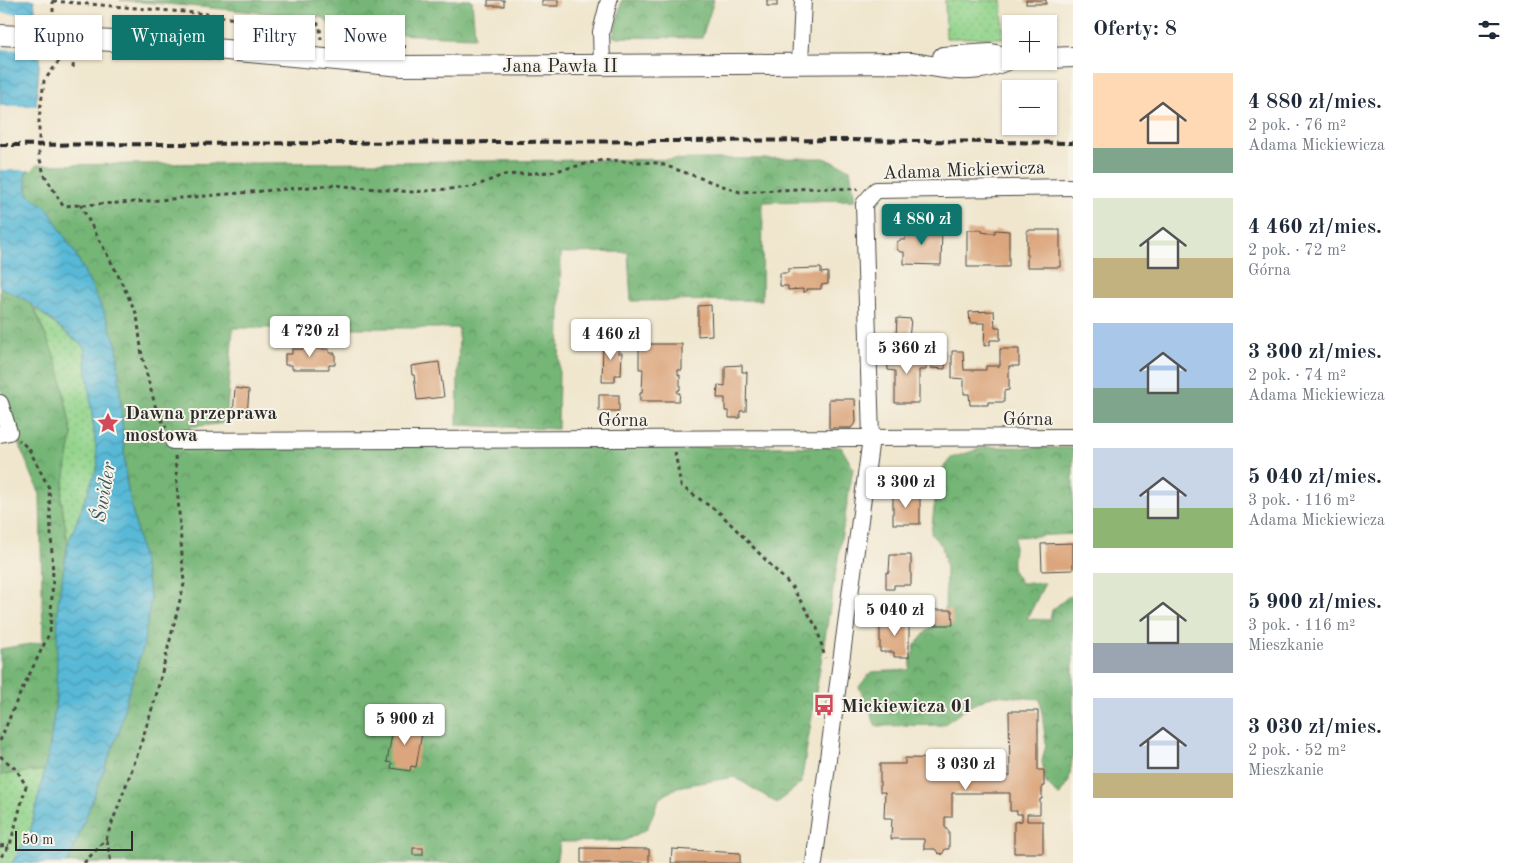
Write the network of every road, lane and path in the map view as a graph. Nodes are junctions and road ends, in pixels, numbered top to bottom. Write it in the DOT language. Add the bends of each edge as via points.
graph roads {
  1 [pos="53,0"];
  2 [pos="609,0"];
  3 [pos="803,0"];
  4 [pos="80,1"];
  5 [pos="0,35"];
  6 [pos="321,40"];
  7 [pos="1057,58"];
  8 [pos="1073,58"];
  9 [pos="74,60"];
  10 [pos="59,61"];
  11 [pos="1002,61"];
  12 [pos="800,64"];
  13 [pos="602,66"];
  14 [pos="74,68"];
  15 [pos="1073,187"];
  16 [pos="876,190"];
  17 [pos="80,204"];
  18 [pos="0,403"];
  19 [pos="4,433"];
  20 [pos="1073,437"];
  21 [pos="871,438"];
  22 [pos="673,439"];
  23 [pos="173,441"];
  24 [pos="826,662"];
  25 [pos="0,741"];
  26 [pos="0,756"];
  27 [pos="106,839"];
  28 [pos="10,845"];
  29 [pos="0,846"];
  30 [pos="0,858"];
  31 [pos="84,863"];
  32 [pos="111,863"];
  33 [pos="814,863"];
  1 -- 4 [label="path"];
  2 -- 13 [label="street" via="601,32"];
  3 -- 12 [label="street"];
  4 -- 6 [label="path" via="207,14 268,25 314,21 320,28"];
  5 -- 13 [label="main road, Jana Pawła II, bridge" via="149,43 402,66"];
  7 -- 8 [label="main road"];
  9 -- 14 [label="path"];
  10 -- 17 [label="path" via="44,81 38,156 44,174 63,206"];
  11 -- 12 [label="main road, Jana Pawła II" via="978,69 911,63"];
  12 -- 13 [label="main road, Jana Pawła II"];
  15 -- 16 [label="street, Adama Mickiewicza"];
  16 -- 17 [label="path" via="815,188 740,192 658,163 603,160 551,172 503,175 465,188 412,192 332,185"];
  16 -- 21 [label="street, Adama Mickiewicza" via="864,204"];
  17 -- 23 [label="path" via="137,315 142,356 156,409"];
  18 -- 19 [label="street"];
  19 -- 25 [label="path" via="29,449 49,488 53,578 50,632"];
  20 -- 21 [label="street, Górna"];
  21 -- 22 [label="street, Górna"];
  21 -- 33 [label="street, Adama Mickiewicza"];
  22 -- 23 [label="street, Górna"];
  22 -- 24 [label="path" via="681,486 721,514 792,587 817,628"];
  23 -- 27 [label="path" via="184,584 156,696"];
  26 -- 28 [label="path" via="16,770 26,786"];
  27 -- 31 [label="path"];
  27 -- 32 [label="path"];
  28 -- 29 [label="path"];
  28 -- 30 [label="path"];
}
